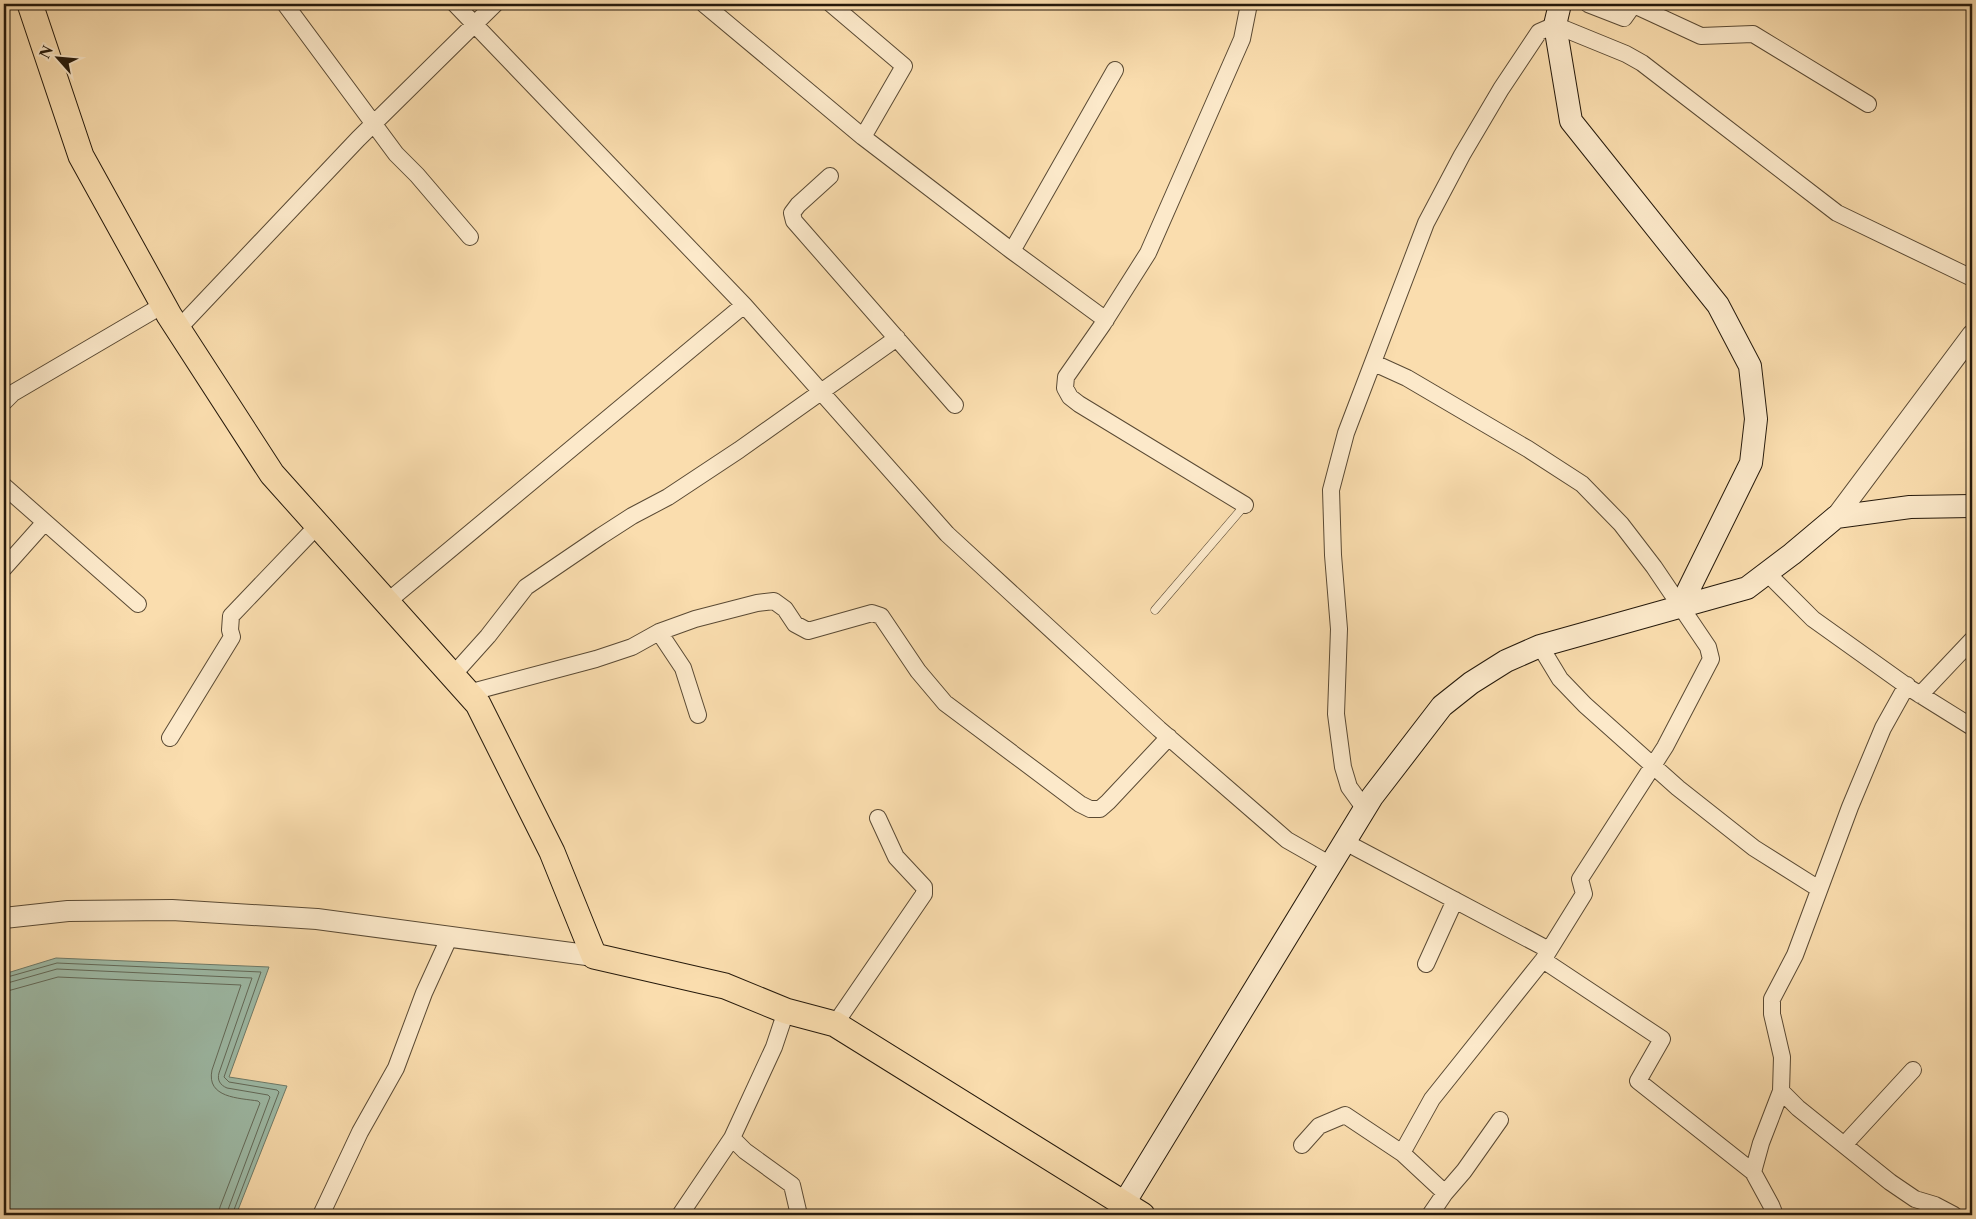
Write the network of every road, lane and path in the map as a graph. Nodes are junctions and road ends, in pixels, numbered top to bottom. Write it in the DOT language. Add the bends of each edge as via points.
graph roads {
  1 [pos="30,4"];
  2 [pos="285,4"];
  3 [pos="455,4"];
  4 [pos="495,4"];
  5 [pos="704,4"];
  6 [pos="831,4"];
  7 [pos="1249,4"];
  8 [pos="1588,4"];
  9 [pos="1634,4"];
  10 [pos="1558,14"];
  11 [pos="474,25"];
  12 [pos="1114,70"];
  13 [pos="1868,104"];
  14 [pos="374,123"];
  15 [pos="864,137"];
  16 [pos="830,176"];
  17 [pos="470,238"];
  18 [pos="1012,251"];
  19 [pos="1972,278"];
  20 [pos="163,305"];
  21 [pos="744,305"];
  22 [pos="1106,320"];
  23 [pos="178,329"];
  24 [pos="1972,335"];
  25 [pos="897,338"];
  26 [pos="1374,362"];
  27 [pos="822,392"];
  28 [pos="4,402"];
  29 [pos="955,405"];
  30 [pos="4,486"];
  31 [pos="1245,505"];
  32 [pos="1972,506"];
  33 [pos="1836,517"];
  34 [pos="45,522"];
  35 [pos="318,525"];
  36 [pos="4,568"];
  37 [pos="1767,573"];
  38 [pos="387,602"];
  39 [pos="138,604"];
  40 [pos="1680,607"];
  41 [pos="1155,610"];
  42 [pos="658,632"];
  43 [pos="1972,640"];
  44 [pos="1540,646"];
  45 [pos="460,684"];
  46 [pos="1913,690"];
  47 [pos="698,715"];
  48 [pos="1972,727"];
  49 [pos="1169,736"];
  50 [pos="170,738"];
  51 [pos="1653,765"];
  52 [pos="1365,809"];
  53 [pos="878,818"];
  54 [pos="1345,842"];
  55 [pos="1330,865"];
  56 [pos="1819,889"];
  57 [pos="1455,900"];
  58 [pos="4,918"];
  59 [pos="450,936"];
  60 [pos="1546,955"];
  61 [pos="594,956"];
  62 [pos="1426,964"];
  63 [pos="786,1011"];
  64 [pos="835,1024"];
  65 [pos="1913,1070"];
  66 [pos="1780,1090"];
  67 [pos="1500,1120"];
  68 [pos="732,1138"];
  69 [pos="1302,1144"];
  70 [pos="1844,1145"];
  71 [pos="1402,1153"];
  72 [pos="1752,1172"];
  73 [pos="1445,1193"];
  74 [pos="1127,1212"];
  75 [pos="321,1215"];
  76 [pos="680,1215"];
  77 [pos="799,1215"];
  78 [pos="1430,1215"];
  79 [pos="1775,1215"];
  80 [pos="1954,1215"];
  1 -- 20 [label="main road" via="80,156"];
  2 -- 14 [label="street"];
  3 -- 11 [label="street"];
  4 -- 11 [label="street"];
  5 -- 15 [label="street"];
  6 -- 15 [label="street" via="904,66"];
  7 -- 22 [label="street" via="1242,40 1148,253"];
  8 -- 9 [label="street" via="1624,18"];
  9 -- 13 [label="street" via="1701,36 1753,34"];
  10 -- 19 [label="street" via="1642,63 1837,213"];
  10 -- 26 [label="street" via="1539,32 1501,89 1426,223"];
  10 -- 40 [label="main road" via="1571,121 1718,305 1750,366 1756,419 1751,463"];
  11 -- 14 [label="street"];
  11 -- 21 [label="street"];
  12 -- 18 [label="street"];
  14 -- 17 [label="street" via="396,154"];
  14 -- 23 [label="street"];
  15 -- 18 [label="street"];
  16 -- 25 [label="street" via="798,205 792,213 794,221"];
  18 -- 22 [label="street"];
  20 -- 23 [label="main road"];
  20 -- 28 [label="street" via="13,393"];
  21 -- 27 [label="street"];
  21 -- 38 [label="street"];
  22 -- 31 [label="street" via="1066,376 1065,388 1070,396"];
  23 -- 35 [label="main road" via="272,474"];
  24 -- 33 [label="street"];
  25 -- 27 [label="street"];
  25 -- 29 [label="street"];
  26 -- 40 [label="street" via="1407,378 1582,484 1621,524"];
  26 -- 52 [label="street" via="1346,433 1331,490 1339,629 1336,714 1349,787"];
  27 -- 45 [label="street" via="668,497 616,526 526,587 488,636"];
  27 -- 49 [label="street" via="947,534"];
  30 -- 34 [label="street"];
  31 -- 41 [label="lane"];
  32 -- 33 [label="main road" via="1910,508"];
  33 -- 37 [label="main road"];
  34 -- 36 [label="street"];
  34 -- 39 [label="street"];
  35 -- 38 [label="main road"];
  35 -- 50 [label="street" via="231,616 232,637"];
  37 -- 40 [label="main road" via="1747,588"];
  37 -- 46 [label="street" via="1813,619"];
  38 -- 45 [label="main road"];
  40 -- 44 [label="main road"];
  40 -- 51 [label="street" via="1708,647 1711,659"];
  42 -- 45 [label="street" via="632,647 596,659"];
  42 -- 47 [label="street" via="684,668"];
  42 -- 49 [label="street" via="695,619 774,601 785,609 794,624 808,631 872,613 881,616 918,671 945,703 1080,804 1090,808 1100,809 1108,802"];
  43 -- 46 [label="street"];
  44 -- 51 [label="street" via="1560,679"];
  44 -- 52 [label="main road" via="1471,682 1442,706"];
  45 -- 61 [label="main road" via="478,704 552,852"];
  46 -- 48 [label="street"];
  46 -- 56 [label="street" via="1883,728"];
  49 -- 55 [label="street" via="1287,840"];
  51 -- 56 [label="street" via="1727,828"];
  51 -- 60 [label="street" via="1580,879 1584,894"];
  52 -- 54 [label="main road"];
  53 -- 64 [label="street" via="896,857 924,887 924,894"];
  54 -- 55 [label="main road"];
  54 -- 57 [label="street"];
  55 -- 74 [label="main road"];
  56 -- 66 [label="street" via="1795,955 1772,999 1772,1014 1782,1057"];
  57 -- 60 [label="street"];
  57 -- 62 [label="street"];
  58 -- 59 [label="street" via="68,911 172,910 317,918"];
  59 -- 61 [label="street"];
  59 -- 75 [label="street" via="396,1068 360,1132"];
  60 -- 71 [label="street" via="1432,1099"];
  60 -- 72 [label="street" via="1662,1039 1638,1081"];
  61 -- 63 [label="main road" via="725,986"];
  63 -- 64 [label="main road"];
  63 -- 68 [label="street" via="774,1047"];
  64 -- 74 [label="main road"];
  65 -- 70 [label="street"];
  66 -- 70 [label="street"];
  66 -- 72 [label="street"];
  67 -- 73 [label="street"];
  68 -- 76 [label="street"];
  68 -- 77 [label="street" via="792,1185"];
  69 -- 71 [label="street" via="1319,1126 1344,1115"];
  70 -- 80 [label="street" via="1915,1199 1935,1204"];
  71 -- 73 [label="street"];
  72 -- 79 [label="street"];
  73 -- 78 [label="street"];
}
